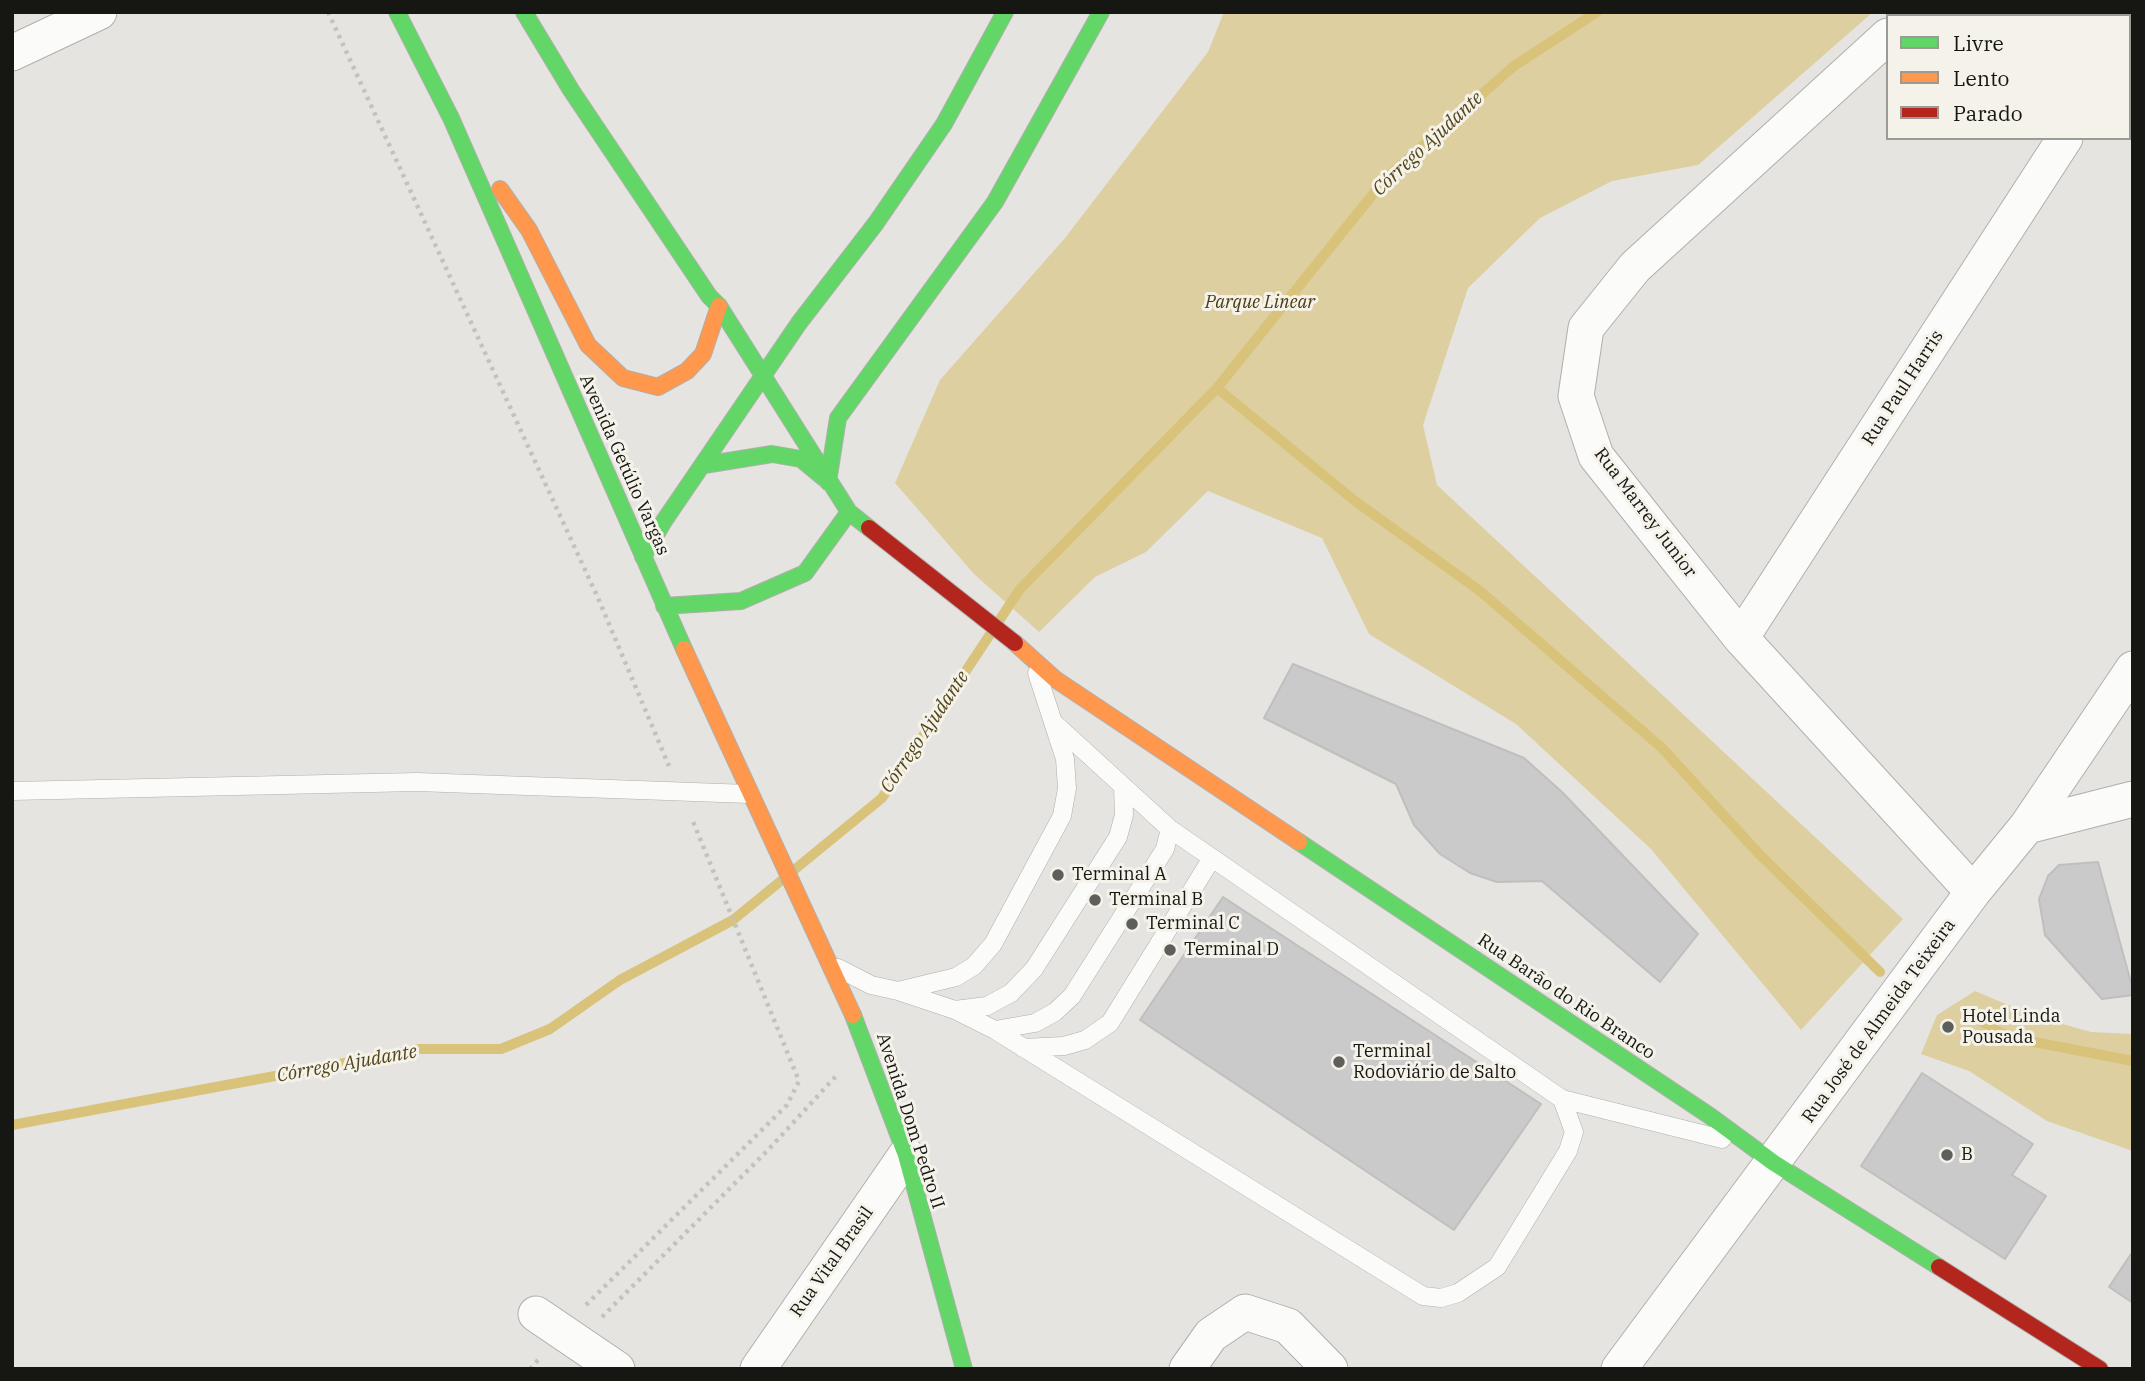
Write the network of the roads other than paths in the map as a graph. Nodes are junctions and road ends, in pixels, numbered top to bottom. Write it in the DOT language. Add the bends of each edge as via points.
graph roads {
  1 [pos="99,12"];
  2 [pos="397,12"];
  3 [pos="524,12"];
  4 [pos="1005,12"];
  5 [pos="1101,12"];
  6 [pos="1886,38"];
  7 [pos="12,53"];
  8 [pos="451,118"];
  9 [pos="2064,140"];
  10 [pos="719,306"];
  11 [pos="762,379"];
  12 [pos="704,465"];
  13 [pos="828,482"];
  14 [pos="849,512"];
  15 [pos="643,557"];
  16 [pos="664,606"];
  17 [pos="1741,638"];
  18 [pos="1031,658"];
  19 [pos="2133,669"];
  20 [pos="1055,724"];
  21 [pos="1123,786"];
  22 [pos="12,791"];
  23 [pos="749,794"];
  24 [pos="2133,799"];
  25 [pos="2027,826"];
  26 [pos="1170,829"];
  27 [pos="1212,858"];
  28 [pos="1973,892"];
  29 [pos="815,933"];
  30 [pos="832,965"];
  31 [pos="898,992"];
  32 [pos="955,1010"];
  33 [pos="995,1030"];
  34 [pos="1023,1048"];
  35 [pos="1562,1099"];
  36 [pos="1764,1155"];
  37 [pos="905,1156"];
  38 [pos="549,1322"];
  39 [pos="617,1369"];
  40 [pos="758,1369"];
  41 [pos="964,1369"];
  42 [pos="1187,1369"];
  43 [pos="1330,1369"];
  44 [pos="1619,1369"];
  45 [pos="2100,1369"];
  1 -- 7 [label="street"];
  2 -- 8 [label="main road, Avenida Getúlio Vargas"];
  3 -- 10 [label="main road" via="585,112"];
  4 -- 11 [label="main road" via="944,124"];
  5 -- 13 [label="main road" via="995,202 838,418"];
  6 -- 17 [label="street, Rua Marrey Junior" via="1635,267 1586,328 1576,396 1597,456"];
  8 -- 10 [label="main road" via="529,230 588,345 623,378 658,387 687,371 703,354"];
  8 -- 15 [label="main road, Avenida Getúlio Vargas"];
  9 -- 17 [label="street, Rua Paul Harris"];
  10 -- 11 [label="main road"];
  11 -- 12 [label="main road"];
  11 -- 13 [label="main road"];
  12 -- 13 [label="main road" via="772,454 801,459"];
  12 -- 15 [label="main road"];
  13 -- 14 [label="main road"];
  14 -- 16 [label="main road" via="805,573 741,601"];
  14 -- 18 [label="main road, Rua Barão do Rio Branco"];
  15 -- 16 [label="main road, Avenida Getúlio Vargas"];
  16 -- 23 [label="main road, Avenida Getúlio Vargas"];
  17 -- 28 [label="street, Rua Marrey Junior"];
  18 -- 20 [label="lane"];
  18 -- 36 [label="main road, Rua Barão do Rio Branco"];
  19 -- 25 [label="street, Rua José de Almeida Teixeira"];
  20 -- 21 [label="lane"];
  20 -- 31 [label="lane" via="1065,759 1067,788 1062,815 993,944 974,967 956,977"];
  21 -- 26 [label="lane"];
  21 -- 32 [label="lane" via="1124,815 1118,837 1034,969 1012,993 987,1006"];
  22 -- 23 [label="lane" via="417,782"];
  23 -- 29 [label="main road, Avenida Getúlio Vargas"];
  24 -- 25 [label="street"];
  25 -- 28 [label="street, Rua José de Almeida Teixeira"];
  26 -- 27 [label="lane"];
  26 -- 33 [label="lane" via="1165,849 1072,996 1035,1023"];
  27 -- 34 [label="lane" via="1110,1023 1085,1040"];
  27 -- 35 [label="lane"];
  28 -- 36 [label="street, Rua José de Almeida Teixeira"];
  29 -- 30 [label="main road, Avenida Dom Pedro II"];
  30 -- 31 [label="lane" via="871,985"];
  30 -- 37 [label="main road, Avenida Dom Pedro II"];
  31 -- 32 [label="lane"];
  32 -- 33 [label="lane"];
  33 -- 34 [label="lane"];
  34 -- 35 [label="lane" via="1423,1296 1441,1298 1458,1293 1497,1267 1568,1151 1574,1132"];
  35 -- 36 [label="lane"];
  36 -- 44 [label="street, Rua José de Almeida Teixeira"];
  36 -- 45 [label="main road, Rua Barão do Rio Branco"];
  37 -- 40 [label="street, Rua Vital Brasil"];
  37 -- 41 [label="main road, Avenida Dom Pedro II"];
  38 -- 39 [label="street"];
  42 -- 43 [label="street" via="1211,1335 1245,1312 1288,1326"];
}
